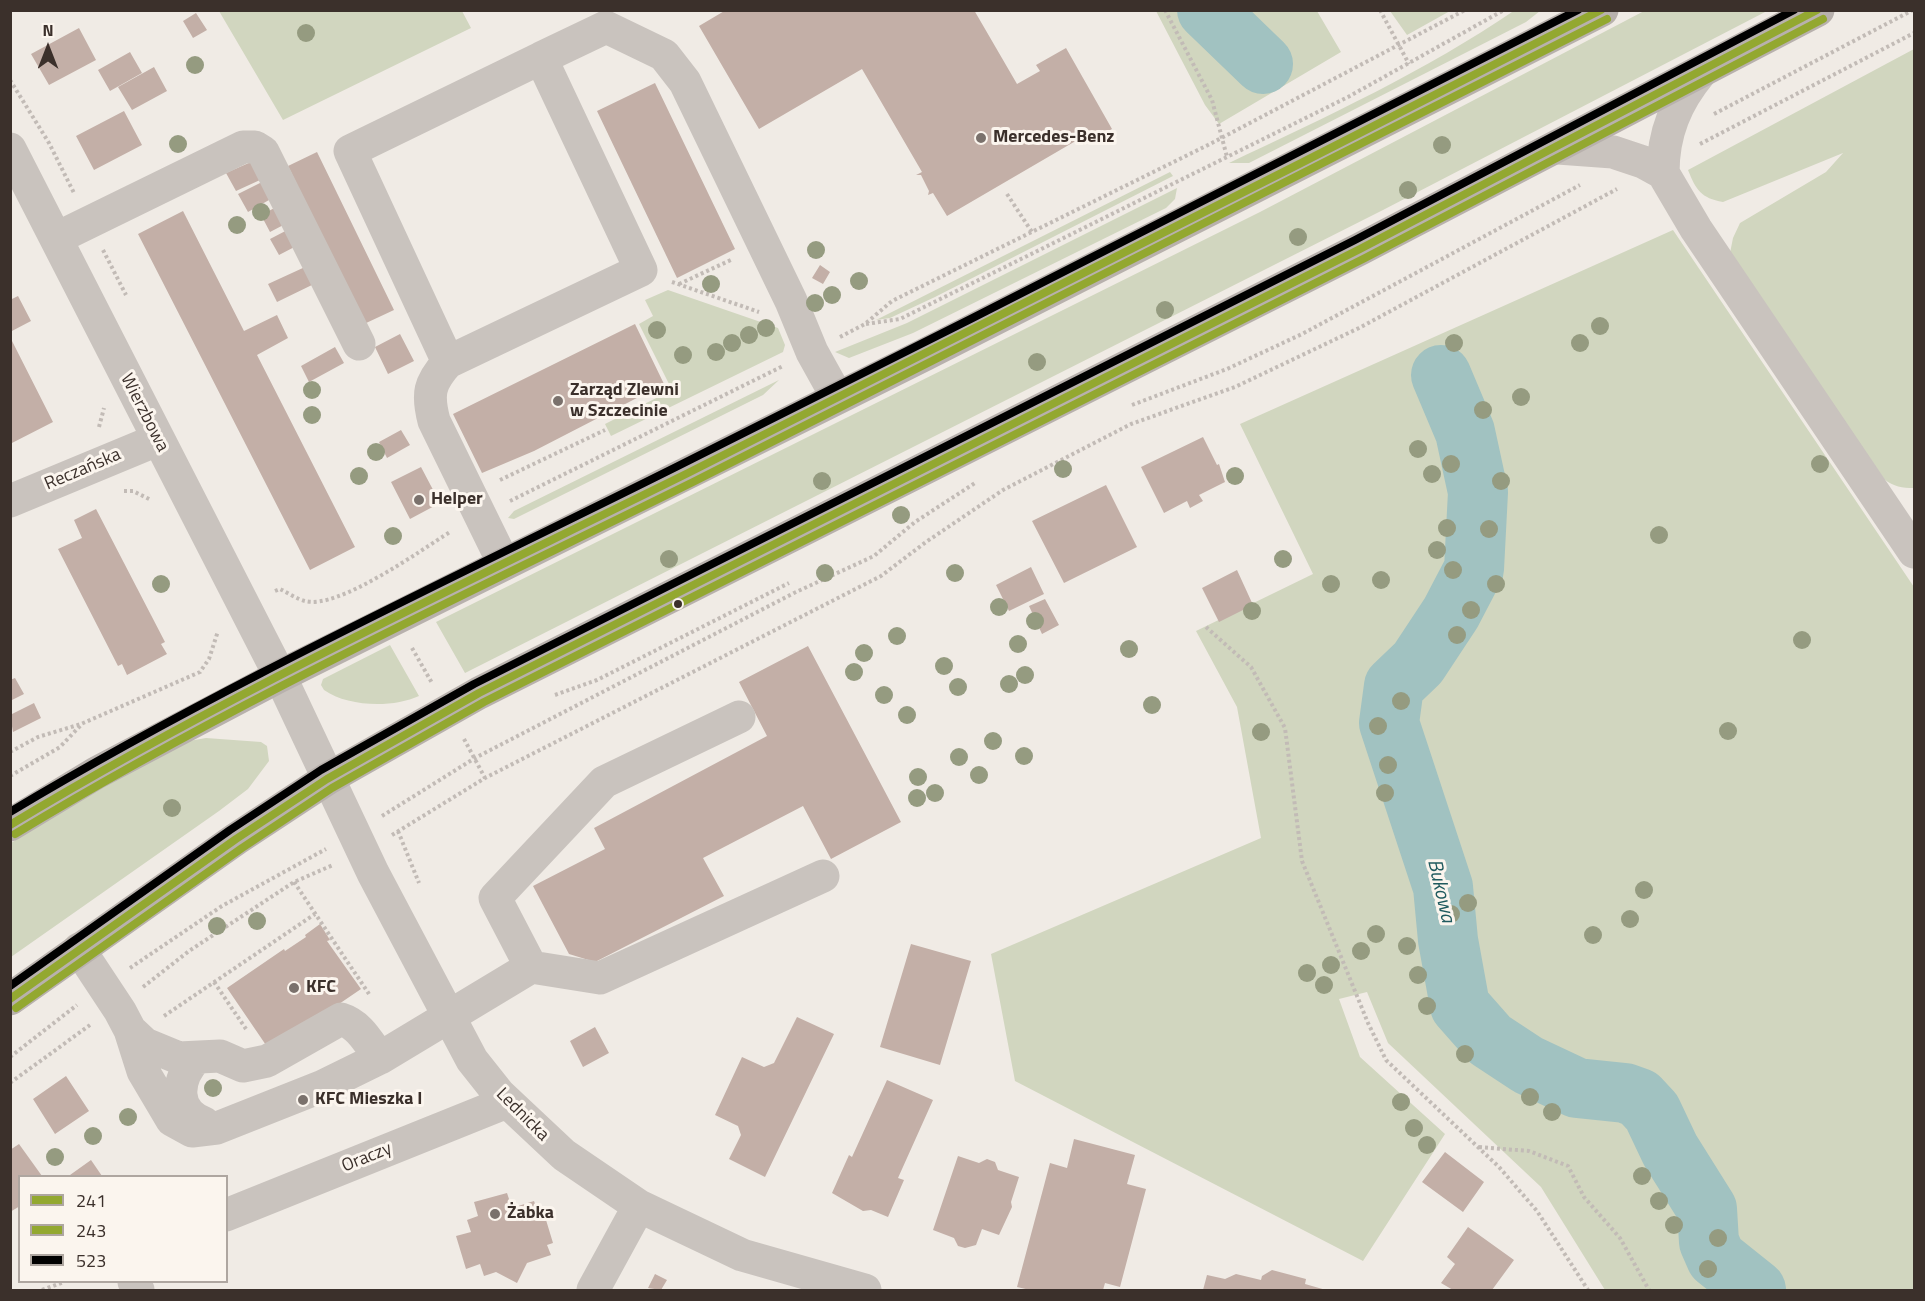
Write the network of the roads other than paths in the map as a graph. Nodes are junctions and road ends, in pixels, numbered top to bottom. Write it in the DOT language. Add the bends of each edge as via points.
graph roads {
  1 [pos="1602,10"];
  2 [pos="1818,10"];
  3 [pos="1564,22"];
  4 [pos="541,58"];
  5 [pos="1701,72"];
  6 [pos="1557,148"];
  7 [pos="10,149"];
  8 [pos="1661,161"];
  9 [pos="57,238"];
  10 [pos="359,344"];
  11 [pos="448,362"];
  12 [pos="837,397"];
  13 [pos="157,440"];
  14 [pos="10,501"];
  15 [pos="1914,552"];
  16 [pos="504,564"];
  17 [pos="280,676"];
  18 [pos="739,717"];
  19 [pos="327,779"];
  20 [pos="10,825"];
  21 [pos="823,876"];
  22 [pos="79,949"];
  23 [pos="531,967"];
  24 [pos="10,999"];
  25 [pos="448,1018"];
  26 [pos="130,1030"];
  27 [pos="196,1058"];
  28 [pos="380,1058"];
  29 [pos="507,1102"];
  30 [pos="217,1128"];
  31 [pos="639,1206"];
  32 [pos="228,1214"];
  33 [pos="593,1290"];
  34 [pos="865,1290"];
  1 -- 3 [label="main road"];
  2 -- 5 [label="main road"];
  3 -- 12 [label="main road"];
  4 -- 11 [label="street" via="350,150"];
  4 -- 11 [label="street" via="640,270"];
  4 -- 12 [label="street" via="606,27 664,55 686,82 812,352"];
  5 -- 6 [label="main road"];
  5 -- 8 [label="street" via="1678,104"];
  6 -- 8 [label="street" via="1576,147"];
  6 -- 19 [label="main road" via="479,693"];
  7 -- 9 [label="street, Wierzbowa"];
  8 -- 15 [label="street" via="1696,229"];
  9 -- 10 [label="street" via="243,147 255,147 264,152"];
  9 -- 13 [label="street, Wierzbowa"];
  11 -- 16 [label="street" via="434,378 429,402 434,421"];
  12 -- 16 [label="main road"];
  13 -- 14 [label="street, Reczańska"];
  13 -- 17 [label="street, Wierzbowa"];
  16 -- 17 [label="main road"];
  17 -- 19 [label="street, Wierzbowa"];
  17 -- 20 [label="main road" via="96,773"];
  18 -- 23 [label="street" via="604,782 495,898"];
  19 -- 22 [label="main road"];
  19 -- 25 [label="street, Lednicka"];
  21 -- 23 [label="street" via="600,978"];
  22 -- 24 [label="main road"];
  22 -- 26 [label="street"];
  23 -- 25 [label="street"];
  25 -- 28 [label="street"];
  25 -- 29 [label="street, Lednicka" via="472,1060"];
  26 -- 27 [label="street" via="145,1044 164,1053"];
  26 -- 30 [label="street" via="143,1071 172,1120 192,1131"];
  27 -- 28 [label="street" via="220,1056 243,1066 267,1061 340,1019 360,1029"];
  27 -- 30 [label="street" via="185,1069 180,1084 183,1105 192,1116"];
  28 -- 30 [label="street" via="323,1086"];
  29 -- 31 [label="street, Lednicka" via="564,1155"];
  29 -- 32 [label="street, Oraczy"];
  31 -- 33 [label="street"];
  31 -- 34 [label="street, Lednicka" via="742,1255"];
}
